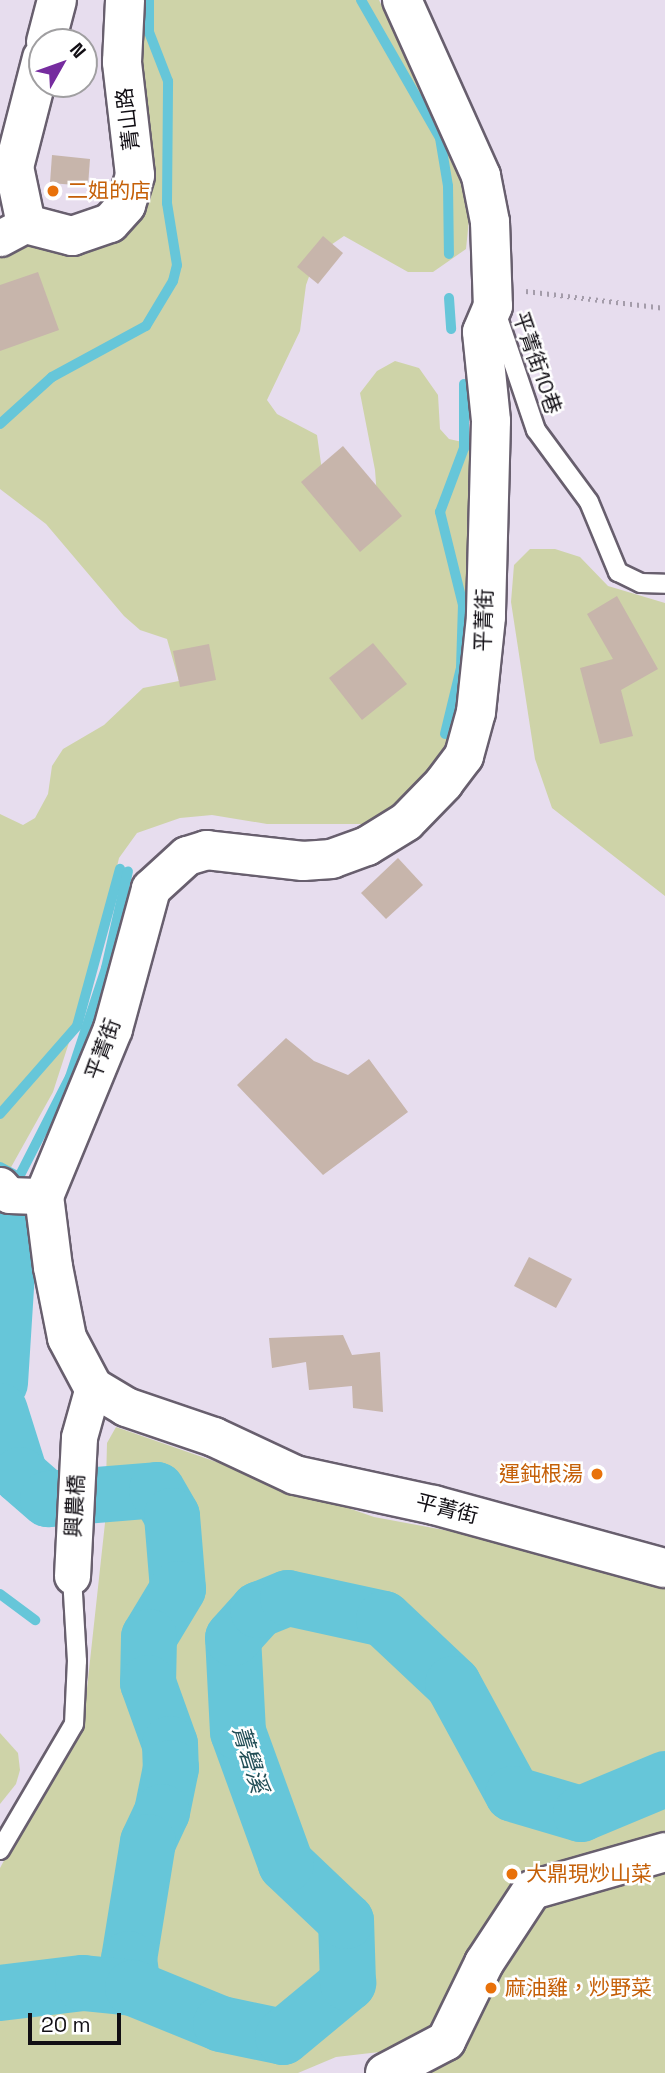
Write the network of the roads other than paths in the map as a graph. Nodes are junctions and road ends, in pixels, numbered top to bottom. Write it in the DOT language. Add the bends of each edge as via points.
graph roads {
  1 [pos="57,0"];
  2 [pos="125,0"];
  3 [pos="402,0"];
  4 [pos="50,28"];
  5 [pos="32,98"];
  6 [pos="13,231"];
  7 [pos="499,310"];
  8 [pos="665,584"];
  9 [pos="0,1185"];
  10 [pos="44,1196"];
  11 [pos="93,1387"];
  12 [pos="665,1568"];
  13 [pos="72,1576"];
  14 [pos="0,1850"];
  15 [pos="665,1852"];
  16 [pos="385,2073"];
  1 -- 4 [label="street"];
  2 -- 6 [label="street, 菁山路" via="121,62 135,175 126,205 110,223 72,236"];
  3 -- 7 [label="street" via="481,176"];
  5 -- 6 [label="street, 菁山路" via="14,167"];
  7 -- 8 [label="lane, 平菁街10巷" via="536,430 589,502 618,572 641,583"];
  7 -- 10 [label="street, 平菁街" via="486,617 476,712 464,756 405,822 367,846 332,859 303,861 207,850 187,856 151,889 113,1029"];
  9 -- 10 [label="street" via="9,1195"];
  10 -- 11 [label="street" via="67,1338"];
  11 -- 12 [label="street, 平菁街" via="126,1407 214,1437 295,1475 434,1505"];
  11 -- 13 [label="street, 興農橋" via="79,1437"];
  13 -- 14 [label="lane" via="78,1661 74,1724"];
  15 -- 16 [label="street" via="532,1890 484,1963 446,2041"];
}
